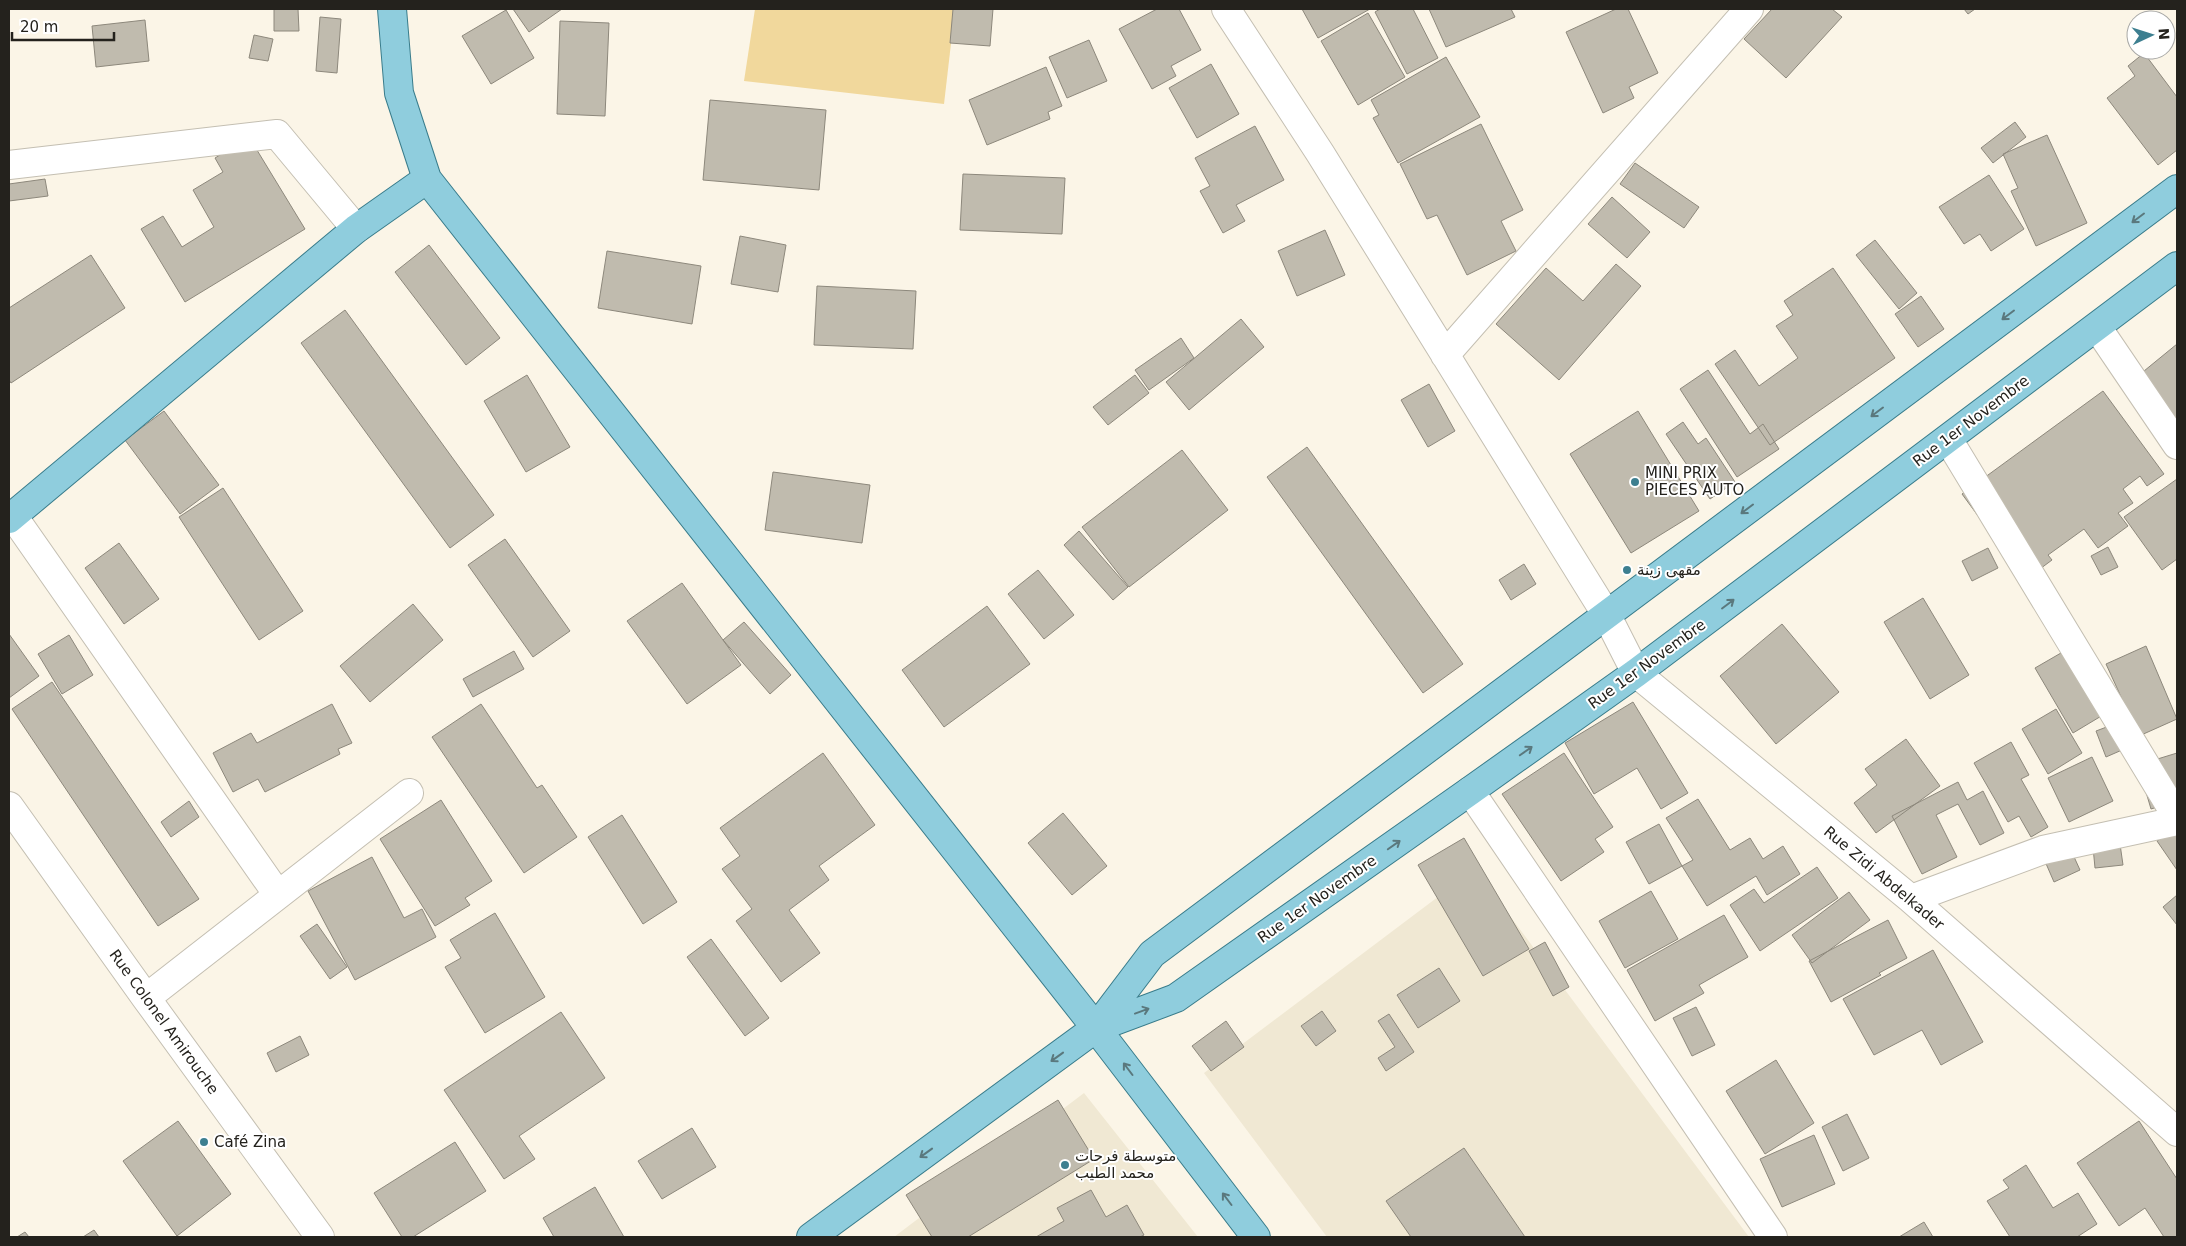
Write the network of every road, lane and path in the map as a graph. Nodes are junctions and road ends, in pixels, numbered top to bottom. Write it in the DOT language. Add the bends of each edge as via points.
graph roads {
  1 [pos="392,9"];
  2 [pos="1226,9"];
  3 [pos="1749,9"];
  4 [pos="9,165"];
  5 [pos="428,179"];
  6 [pos="2177,189"];
  7 [pos="356,229"];
  8 [pos="2177,266"];
  9 [pos="2097,326"];
  10 [pos="1446,355"];
  11 [pos="1948,439"];
  12 [pos="2177,445"];
  13 [pos="11,517"];
  14 [pos="1606,614"];
  15 [pos="1636,674"];
  16 [pos="1470,791"];
  17 [pos="409,794"];
  18 [pos="9,806"];
  19 [pos="2177,817"];
  20 [pos="2177,821"];
  21 [pos="278,895"];
  22 [pos="1911,899"];
  23 [pos="146,998"];
  24 [pos="1096,1028"];
  25 [pos="2177,1132"];
  26 [pos="320,1237"];
  27 [pos="811,1237"];
  28 [pos="1256,1237"];
  29 [pos="1773,1237"];
  1 -- 5 [label="main road" via="399,93"];
  2 -- 10 [label="street, Rue Zidi Abdelkader"];
  3 -- 10 [label="street"];
  4 -- 7 [label="street" via="277,134"];
  5 -- 7 [label="main road"];
  5 -- 24 [label="main road"];
  6 -- 14 [label="main road, one-way"];
  7 -- 13 [label="main road"];
  8 -- 9 [label="main road, Rue 1er Novembre"];
  9 -- 11 [label="main road, Rue 1er Novembre"];
  9 -- 12 [label="street"];
  10 -- 14 [label="street, Rue Zidi Abdelkader"];
  15 -- 11 [label="main road, Rue 1er Novembre, one-way"];
  11 -- 19 [label="street"];
  13 -- 21 [label="street"];
  14 -- 15 [label="street, Rue Zidi Abdelkader"];
  14 -- 24 [label="main road" via="1152,954"];
  16 -- 15 [label="main road, Rue 1er Novembre, one-way"];
  15 -- 22 [label="street, Rue Zidi Abdelkader"];
  24 -- 16 [label="main road, Rue 1er Novembre, one-way" via="1176,998"];
  16 -- 29 [label="street"];
  17 -- 21 [label="street"];
  18 -- 23 [label="street, Rue Colonel Amirouche"];
  20 -- 22 [label="street" via="2043,850"];
  21 -- 23 [label="street"];
  22 -- 25 [label="street, Rue Zidi Abdelkader"];
  23 -- 26 [label="street, Rue Colonel Amirouche"];
  24 -- 27 [label="main road, one-way"];
  28 -- 24 [label="main road, one-way"];
}
